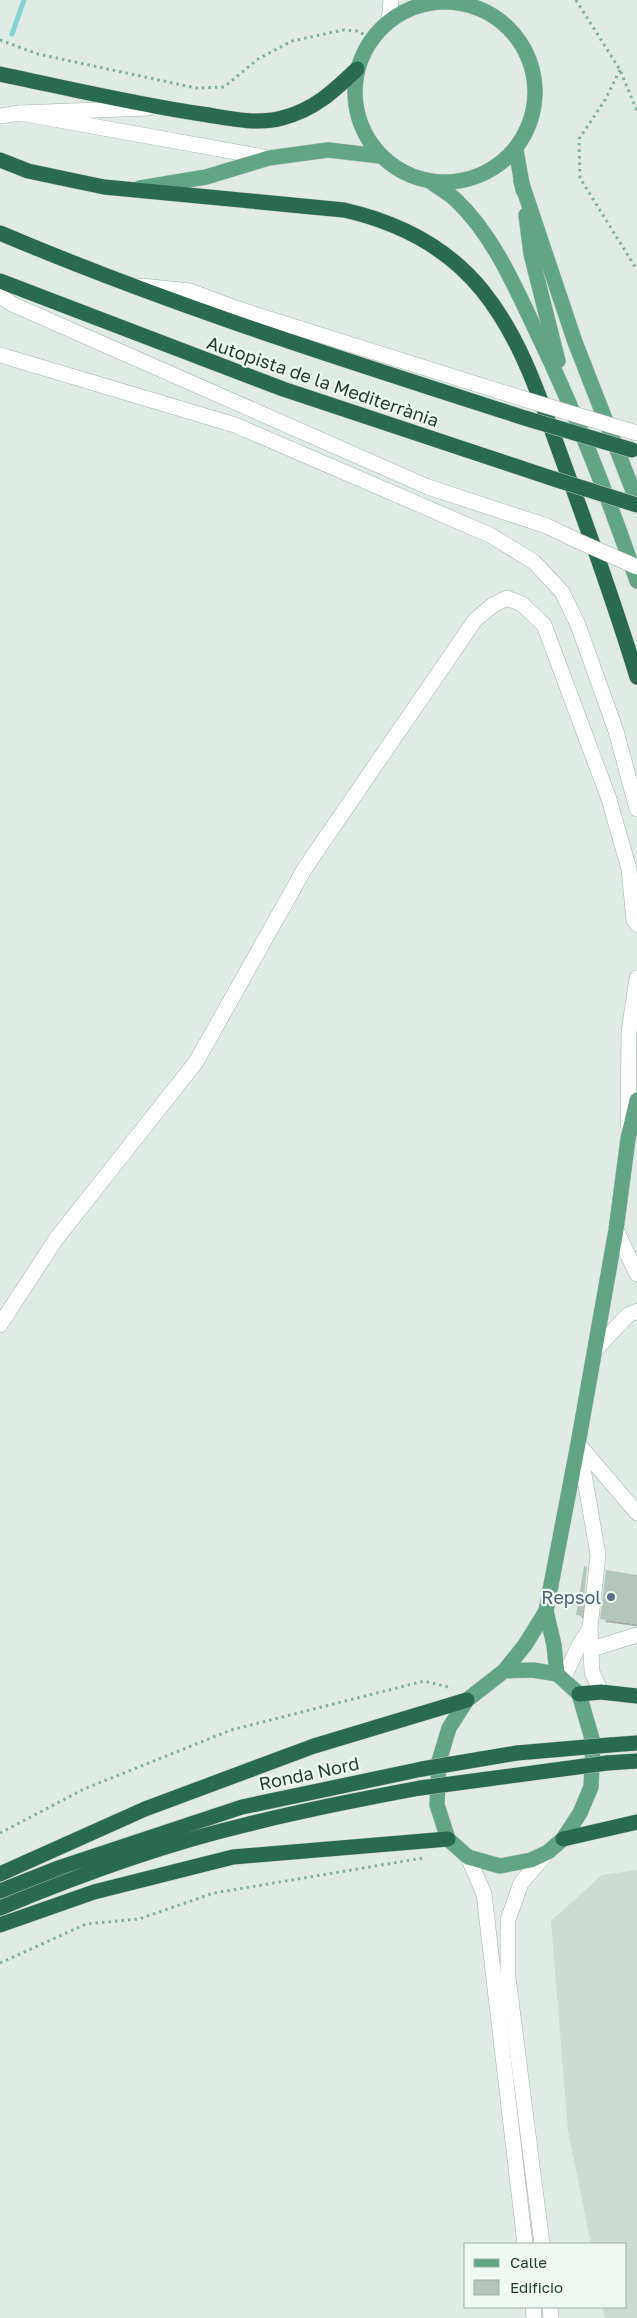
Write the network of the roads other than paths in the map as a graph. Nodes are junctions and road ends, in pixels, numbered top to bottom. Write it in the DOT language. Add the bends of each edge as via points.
graph roads {
  1 [pos="391,0"];
  2 [pos="457,1"];
  3 [pos="389,21"];
  4 [pos="358,69"];
  5 [pos="0,74"];
  6 [pos="159,107"];
  7 [pos="20,113"];
  8 [pos="0,116"];
  9 [pos="516,150"];
  10 [pos="380,156"];
  11 [pos="269,158"];
  12 [pos="0,160"];
  13 [pos="431,182"];
  14 [pos="522,182"];
  15 [pos="126,190"];
  16 [pos="0,233"];
  17 [pos="0,281"];
  18 [pos="134,285"];
  19 [pos="0,296"];
  20 [pos="0,355"];
  21 [pos="565,392"];
  22 [pos="637,433"];
  23 [pos="634,451"];
  24 [pos="637,500"];
  25 [pos="637,505"];
  26 [pos="637,567"];
  27 [pos="637,581"];
  28 [pos="637,677"];
  29 [pos="637,809"];
  30 [pos="637,924"];
  31 [pos="637,978"];
  32 [pos="637,1100"];
  33 [pos="628,1139"];
  34 [pos="616,1230"];
  35 [pos="637,1274"];
  36 [pos="637,1311"];
  37 [pos="0,1324"];
  38 [pos="594,1351"];
  39 [pos="578,1444"];
  40 [pos="637,1513"];
  41 [pos="546,1611"];
  42 [pos="590,1628"];
  43 [pos="637,1635"];
  44 [pos="592,1649"];
  45 [pos="504,1671"];
  46 [pos="560,1677"];
  47 [pos="601,1692"];
  48 [pos="579,1694"];
  49 [pos="637,1696"];
  50 [pos="471,1697"];
  51 [pos="637,1743"];
  52 [pos="637,1761"];
  53 [pos="637,1822"];
  54 [pos="444,1839"];
  55 [pos="563,1839"];
  56 [pos="548,1852"];
  57 [pos="468,1857"];
  58 [pos="0,1874"];
  59 [pos="0,1892"];
  60 [pos="0,1908"];
  61 [pos="0,1925"];
  62 [pos="526,2243"];
  63 [pos="542,2243"];
  1 -- 3 [label="street"];
  2 -- 3 [label="main road" via="422,5"];
  2 -- 9 [label="main road" via="480,8 498,19 526,51 536,91 534,112"];
  3 -- 4 [label="main road" via="372,38"];
  4 -- 6 [label="highway" via="315,106 281,118 252,121"];
  4 -- 10 [label="main road" via="357,108 363,130"];
  5 -- 6 [label="highway"];
  6 -- 7 [label="street"];
  7 -- 8 [label="street"];
  7 -- 11 [label="street"];
  9 -- 13 [label="main road" via="478,178 455,183"];
  9 -- 14 [label="main road"];
  10 -- 11 [label="main road" via="328,150"];
  10 -- 13 [label="main road" via="404,173"];
  11 -- 15 [label="main road" via="206,177"];
  12 -- 15 [label="highway" via="69,181"];
  13 -- 21 [label="main road" via="455,199 479,226 512,281"];
  14 -- 21 [label="main road" via="531,254"];
  14 -- 24 [label="main road" via="575,342"];
  15 -- 28 [label="highway" via="344,210 375,217 409,231 451,259 482,289 527,363 609,585"];
  16 -- 18 [label="highway, Autopista de la Mediterrània"];
  17 -- 25 [label="highway, Autopista de la Mediterrània, bridge" via="283,389"];
  18 -- 22 [label="street, bridge" via="190,291"];
  18 -- 23 [label="highway, Autopista de la Mediterrània, bridge" via="278,338"];
  19 -- 26 [label="street, bridge" via="47,320 419,483 547,526"];
  20 -- 29 [label="street" via="235,425 490,536 534,562 562,592 578,624 616,731"];
  21 -- 27 [label="main road" via="603,482"];
  30 -- 37 [label="street" via="628,869 609,799 544,625 522,604 507,598 475,620 305,868 196,1062 56,1239"];
  31 -- 33 [label="street" via="629,1032"];
  32 -- 33 [label="main road"];
  33 -- 34 [label="main road"];
  34 -- 35 [label="street"];
  34 -- 38 [label="main road"];
  36 -- 38 [label="street" via="628,1315"];
  38 -- 39 [label="main road"];
  39 -- 40 [label="street"];
  39 -- 41 [label="main road"];
  39 -- 42 [label="street" via="598,1555"];
  41 -- 45 [label="main road"];
  41 -- 46 [label="main road"];
  42 -- 44 [label="street"];
  42 -- 46 [label="street"];
  43 -- 44 [label="street"];
  44 -- 47 [label="street" via="592,1672"];
  45 -- 46 [label="main road" via="533,1670"];
  45 -- 50 [label="main road"];
  46 -- 48 [label="main road"];
  47 -- 48 [label="highway"];
  47 -- 49 [label="highway"];
  48 -- 55 [label="main road" via="593,1742 592,1787"];
  50 -- 54 [label="main road" via="449,1728 439,1760 437,1805"];
  50 -- 58 [label="highway" via="314,1746 145,1809"];
  51 -- 59 [label="highway, Ronda Nord, bridge" via="517,1753 242,1806 61,1867"];
  52 -- 60 [label="highway, Ronda Nord, bridge" via="420,1788 235,1827 69,1880"];
  53 -- 55 [label="highway"];
  54 -- 57 [label="main road"];
  54 -- 61 [label="highway" via="233,1858 94,1892"];
  55 -- 56 [label="main road"];
  56 -- 57 [label="main road" via="531,1860 500,1866"];
  56 -- 63 [label="street" via="521,1883 508,1920 508,1977"];
  57 -- 62 [label="street" via="484,1894"];
}
